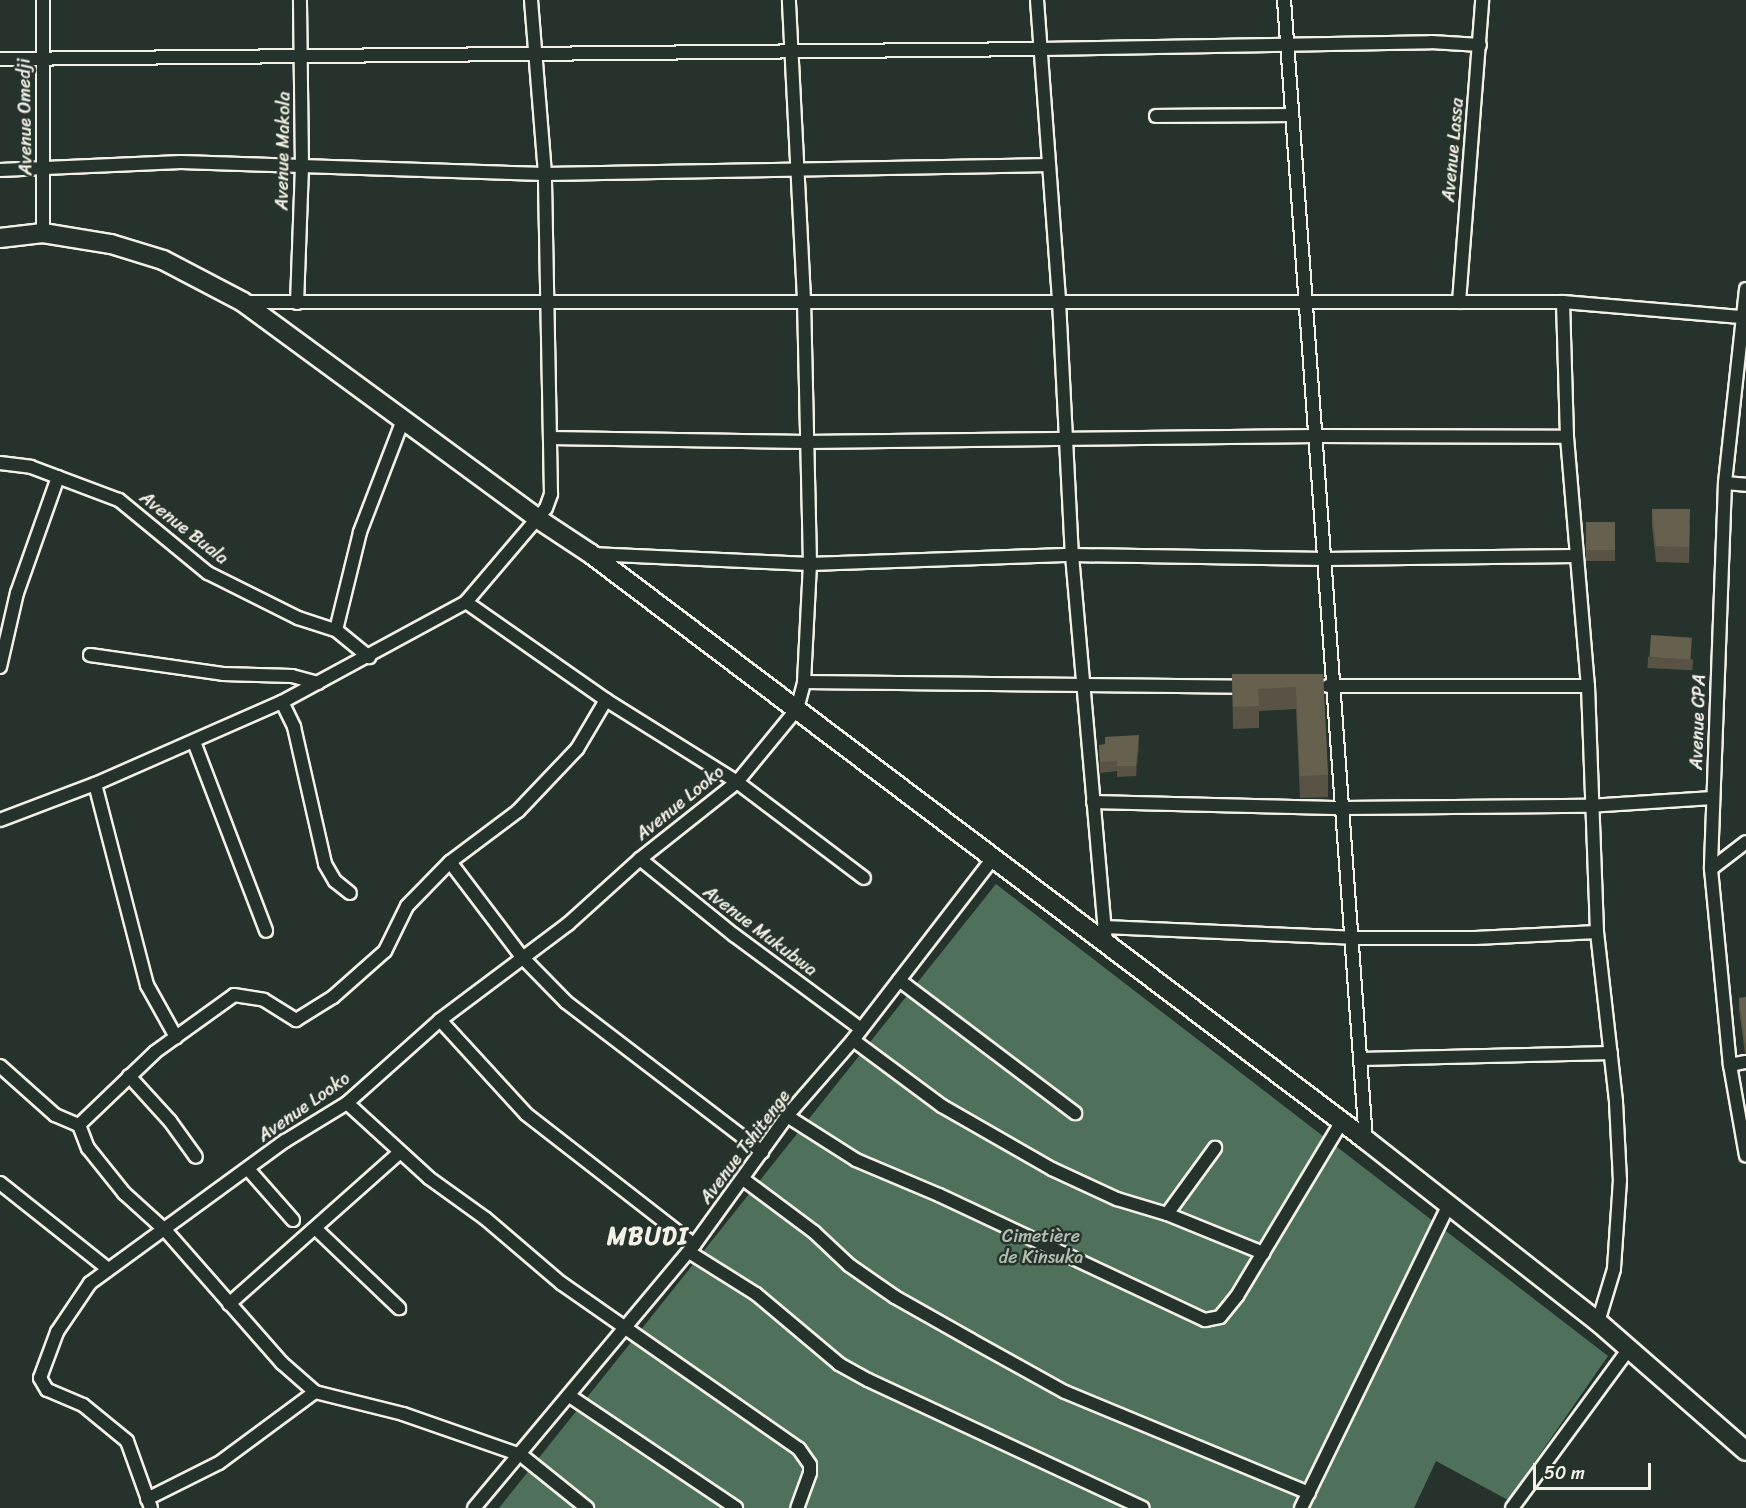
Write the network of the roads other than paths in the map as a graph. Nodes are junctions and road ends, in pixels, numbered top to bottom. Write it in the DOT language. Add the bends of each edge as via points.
graph roads {
  1 [pos="43,0"];
  2 [pos="300,0"];
  3 [pos="531,0"];
  4 [pos="789,0"];
  5 [pos="1037,0"];
  6 [pos="1284,0"];
  7 [pos="1482,0"];
  8 [pos="1480,45"];
  9 [pos="1287,46"];
  10 [pos="1041,50"];
  11 [pos="793,51"];
  12 [pos="535,53"];
  13 [pos="301,54"];
  14 [pos="42,58"];
  15 [pos="0,59"];
  16 [pos="1290,115"];
  17 [pos="1156,116"];
  18 [pos="1049,165"];
  19 [pos="302,167"];
  20 [pos="45,168"];
  21 [pos="0,170"];
  22 [pos="797,172"];
  23 [pos="545,174"];
  24 [pos="43,233"];
  25 [pos="0,238"];
  26 [pos="1746,289"];
  27 [pos="804,299"];
  28 [pos="545,301"];
  29 [pos="243,302"];
  30 [pos="1059,302"];
  31 [pos="1459,302"];
  32 [pos="1563,302"];
  33 [pos="297,303"];
  34 [pos="1304,303"];
  35 [pos="1743,317"];
  36 [pos="403,420"];
  37 [pos="1317,435"];
  38 [pos="1567,437"];
  39 [pos="550,438"];
  40 [pos="1065,440"];
  41 [pos="806,442"];
  42 [pos="0,463"];
  43 [pos="58,477"];
  44 [pos="1725,483"];
  45 [pos="1746,485"];
  46 [pos="538,519"];
  47 [pos="591,554"];
  48 [pos="1072,555"];
  49 [pos="1576,556"];
  50 [pos="1325,559"];
  51 [pos="810,564"];
  52 [pos="466,602"];
  53 [pos="336,630"];
  54 [pos="90,655"];
  55 [pos="369,657"];
  56 [pos="0,667"];
  57 [pos="804,682"];
  58 [pos="318,683"];
  59 [pos="1263,686"];
  60 [pos="1311,686"];
  61 [pos="1334,686"];
  62 [pos="1588,686"];
  63 [pos="1085,688"];
  64 [pos="606,700"];
  65 [pos="282,702"];
  66 [pos="797,710"];
  67 [pos="194,742"];
  68 [pos="737,782"];
  69 [pos="95,784"];
  70 [pos="1713,798"];
  71 [pos="1093,802"];
  72 [pos="1590,807"];
  73 [pos="1344,808"];
  74 [pos="0,820"];
  75 [pos="1746,842"];
  76 [pos="640,858"];
  77 [pos="993,858"];
  78 [pos="450,862"];
  79 [pos="1711,869"];
  80 [pos="864,878"];
  81 [pos="350,893"];
  82 [pos="266,931"];
  83 [pos="1597,932"];
  84 [pos="1105,936"];
  85 [pos="1353,938"];
  86 [pos="522,957"];
  87 [pos="899,980"];
  88 [pos="440,1020"];
  89 [pos="861,1029"];
  90 [pos="176,1037"];
  91 [pos="853,1040"];
  92 [pos="1611,1053"];
  93 [pos="1361,1059"];
  94 [pos="1746,1062"];
  95 [pos="1730,1065"];
  96 [pos="0,1066"];
  97 [pos="129,1076"];
  98 [pos="347,1103"];
  99 [pos="1075,1113"];
  100 [pos="787,1116"];
  101 [pos="1342,1121"];
  102 [pos="79,1125"];
  103 [pos="1366,1140"];
  104 [pos="1215,1148"];
  105 [pos="762,1152"];
  106 [pos="399,1153"];
  107 [pos="1746,1156"];
  108 [pos="196,1157"];
  109 [pos="248,1169"];
  110 [pos="743,1179"];
  111 [pos="0,1183"];
  112 [pos="1449,1204"];
  113 [pos="1167,1214"];
  114 [pos="293,1220"];
  115 [pos="316,1229"];
  116 [pos="166,1231"];
  117 [pos="691,1248"];
  118 [pos="1263,1253"];
  119 [pos="108,1269"];
  120 [pos="229,1304"];
  121 [pos="399,1308"];
  122 [pos="1598,1322"];
  123 [pos="625,1329"];
  124 [pos="1629,1349"];
  125 [pos="315,1392"];
  126 [pos="571,1397"];
  127 [pos="1746,1451"];
  128 [pos="521,1455"];
  129 [pos="1309,1493"];
  130 [pos="149,1503"];
  131 [pos="474,1508"];
  132 [pos="587,1508"];
  133 [pos="736,1508"];
  134 [pos="797,1508"];
  135 [pos="1143,1508"];
  136 [pos="1301,1508"];
  137 [pos="1512,1508"];
  1 -- 14 [label="street, Avenue Omedji"];
  2 -- 13 [label="street, Avenue Makola"];
  3 -- 12 [label="street"];
  4 -- 11 [label="street"];
  5 -- 10 [label="street"];
  6 -- 9 [label="street"];
  7 -- 8 [label="street, Avenue Lassa"];
  8 -- 9 [label="street" via="1431,42"];
  8 -- 31 [label="street, Avenue Lassa"];
  9 -- 10 [label="street"];
  9 -- 16 [label="street"];
  10 -- 11 [label="street"];
  10 -- 18 [label="street"];
  11 -- 12 [label="street"];
  11 -- 22 [label="street"];
  12 -- 13 [label="street"];
  12 -- 23 [label="street"];
  13 -- 14 [label="street"];
  13 -- 19 [label="street, Avenue Makola"];
  14 -- 15 [label="street"];
  14 -- 20 [label="street, Avenue Omedji"];
  16 -- 17 [label="street"];
  16 -- 34 [label="street"];
  18 -- 22 [label="street"];
  18 -- 30 [label="street"];
  19 -- 20 [label="street" via="181,162"];
  19 -- 23 [label="street"];
  19 -- 33 [label="street, Avenue Makola"];
  20 -- 21 [label="street"];
  20 -- 24 [label="street, Avenue Omedji"];
  22 -- 23 [label="street"];
  22 -- 27 [label="street"];
  23 -- 28 [label="street"];
  24 -- 25 [label="street"];
  24 -- 29 [label="street" via="111,244 163,260"];
  26 -- 35 [label="street, Avenue CPA"];
  27 -- 28 [label="street"];
  27 -- 30 [label="street"];
  27 -- 41 [label="street"];
  28 -- 33 [label="street"];
  28 -- 39 [label="street"];
  29 -- 33 [label="street"];
  29 -- 36 [label="street"];
  30 -- 34 [label="street"];
  30 -- 40 [label="street"];
  31 -- 32 [label="street"];
  31 -- 34 [label="street"];
  32 -- 35 [label="street"];
  32 -- 38 [label="street"];
  34 -- 37 [label="street"];
  35 -- 44 [label="street, Avenue CPA"];
  36 -- 46 [label="street"];
  36 -- 53 [label="street" via="360,532"];
  37 -- 38 [label="street"];
  37 -- 40 [label="street"];
  37 -- 50 [label="street"];
  38 -- 49 [label="street"];
  39 -- 41 [label="street"];
  39 -- 46 [label="street" via="551,494"];
  40 -- 41 [label="street"];
  40 -- 48 [label="street"];
  41 -- 51 [label="street"];
  42 -- 43 [label="street, Avenue Buala"];
  43 -- 53 [label="street, Avenue Buala" via="119,500 208,573 298,618"];
  43 -- 56 [label="street" via="17,593"];
  44 -- 45 [label="street"];
  44 -- 70 [label="street, Avenue CPA"];
  46 -- 47 [label="street"];
  46 -- 52 [label="street"];
  47 -- 51 [label="street"];
  47 -- 66 [label="street"];
  48 -- 50 [label="street"];
  48 -- 51 [label="street"];
  48 -- 63 [label="street"];
  49 -- 50 [label="street"];
  49 -- 62 [label="street"];
  50 -- 61 [label="street"];
  51 -- 57 [label="street"];
  52 -- 55 [label="street"];
  52 -- 64 [label="street"];
  53 -- 55 [label="street, Avenue Buala"];
  54 -- 58 [label="street" via="223,674 292,676"];
  55 -- 58 [label="street"];
  57 -- 63 [label="street"];
  57 -- 66 [label="street"];
  58 -- 65 [label="street"];
  59 -- 63 [label="street"];
  60 -- 61 [label="street"];
  61 -- 62 [label="street"];
  61 -- 73 [label="street"];
  62 -- 72 [label="street"];
  63 -- 71 [label="street"];
  64 -- 68 [label="street"];
  64 -- 78 [label="street" via="577,749 525,803"];
  65 -- 67 [label="street"];
  65 -- 81 [label="street" via="294,727 325,864 335,881"];
  66 -- 68 [label="street, Avenue Looko"];
  66 -- 77 [label="street"];
  67 -- 69 [label="street"];
  67 -- 82 [label="street"];
  68 -- 76 [label="street, Avenue Looko"];
  68 -- 80 [label="street"];
  69 -- 74 [label="street"];
  69 -- 90 [label="street" via="147,985"];
  70 -- 72 [label="street"];
  70 -- 79 [label="street, Avenue CPA"];
  71 -- 73 [label="street"];
  71 -- 84 [label="street"];
  72 -- 73 [label="street"];
  72 -- 83 [label="street"];
  73 -- 85 [label="street"];
  75 -- 79 [label="street"];
  76 -- 86 [label="street, Avenue Looko" via="568,924"];
  76 -- 89 [label="street, Avenue Mukubwa" via="734,935"];
  77 -- 84 [label="street"];
  77 -- 87 [label="street, Avenue Tshitenge"];
  78 -- 86 [label="street"];
  78 -- 90 [label="street" via="407,906 385,951 302,1019 286,1017 252,995 234,995"];
  79 -- 95 [label="street, Avenue CPA"];
  83 -- 85 [label="street"];
  83 -- 92 [label="street"];
  84 -- 85 [label="street"];
  84 -- 101 [label="street"];
  85 -- 93 [label="street"];
  86 -- 88 [label="street, Avenue Looko"];
  86 -- 105 [label="street" via="566,1002"];
  87 -- 89 [label="street, Avenue Tshitenge"];
  87 -- 99 [label="street"];
  88 -- 98 [label="street, Avenue Looko"];
  88 -- 117 [label="street" via="526,1114"];
  89 -- 91 [label="street, Avenue Tshitenge"];
  90 -- 97 [label="street"];
  91 -- 100 [label="street, Avenue Tshitenge"];
  91 -- 113 [label="street" via="942,1106 997,1139 1117,1199"];
  92 -- 93 [label="street"];
  92 -- 122 [label="street" via="1620,1224 1614,1269"];
  93 -- 103 [label="street"];
  94 -- 95 [label="street"];
  95 -- 107 [label="street, Avenue CPA"];
  96 -- 102 [label="street" via="55,1116"];
  97 -- 102 [label="street"];
  97 -- 108 [label="street"];
  98 -- 106 [label="street"];
  98 -- 109 [label="street, Avenue Looko"];
  100 -- 105 [label="street, Avenue Tshitenge"];
  100 -- 118 [label="street" via="856,1160 1205,1320 1220,1317"];
  101 -- 103 [label="street"];
  101 -- 118 [label="street"];
  102 -- 116 [label="street" via="88,1148 124,1193"];
  103 -- 112 [label="street"];
  104 -- 113 [label="street"];
  105 -- 110 [label="street, Avenue Tshitenge"];
  106 -- 115 [label="street"];
  106 -- 123 [label="street" via="486,1219 561,1284"];
  109 -- 114 [label="street"];
  109 -- 116 [label="street, Avenue Looko"];
  110 -- 117 [label="street, Avenue Tshitenge"];
  110 -- 129 [label="street" via="886,1290 1065,1392"];
  111 -- 119 [label="street"];
  112 -- 122 [label="street"];
  112 -- 129 [label="street"];
  113 -- 118 [label="street"];
  115 -- 120 [label="street"];
  115 -- 121 [label="street"];
  116 -- 119 [label="street, Avenue Looko"];
  116 -- 120 [label="street"];
  117 -- 123 [label="street, Avenue Tshitenge"];
  117 -- 135 [label="street" via="756,1294 839,1364"];
  119 -- 130 [label="street, Avenue Looko" via="90,1283 57,1332 40,1378 47,1390 83,1405 127,1441"];
  120 -- 125 [label="street" via="282,1363"];
  122 -- 124 [label="street"];
  123 -- 126 [label="street, Avenue Tshitenge"];
  123 -- 134 [label="street" via="799,1449 810,1464 810,1473"];
  124 -- 127 [label="street"];
  124 -- 137 [label="street"];
  125 -- 128 [label="street" via="403,1414"];
  125 -- 130 [label="street" via="219,1463"];
  126 -- 128 [label="street, Avenue Tshitenge"];
  126 -- 133 [label="street"];
  128 -- 131 [label="street, Avenue Tshitenge"];
  128 -- 132 [label="street"];
  129 -- 136 [label="street"];
}
